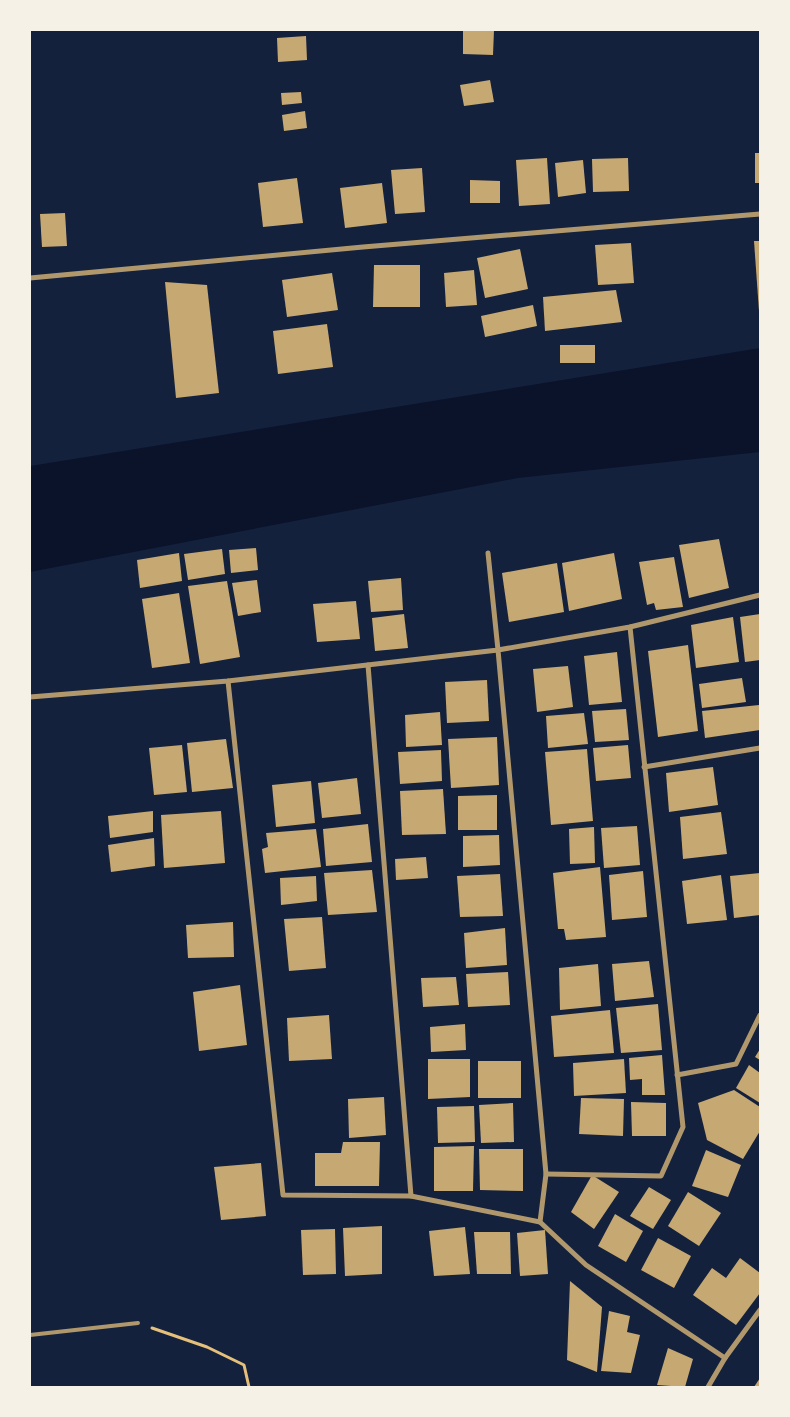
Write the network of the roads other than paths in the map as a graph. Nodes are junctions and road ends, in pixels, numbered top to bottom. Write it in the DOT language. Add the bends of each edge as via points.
graph roads {
  1 [pos="760,214"];
  2 [pos="30,278"];
  3 [pos="488,553"];
  4 [pos="760,595"];
  5 [pos="630,627"];
  6 [pos="498,650"];
  7 [pos="368,665"];
  8 [pos="228,682"];
  9 [pos="30,697"];
  10 [pos="760,748"];
  11 [pos="644,768"];
  12 [pos="760,1015"];
  13 [pos="677,1075"];
  14 [pos="546,1174"];
  15 [pos="411,1196"];
  16 [pos="540,1222"];
  17 [pos="760,1310"];
  18 [pos="138,1323"];
  19 [pos="30,1335"];
  20 [pos="725,1358"];
  21 [pos="708,1387"];
  1 -- 2 [label="street"];
  3 -- 6 [label="street"];
  4 -- 5 [label="street"];
  5 -- 6 [label="street"];
  5 -- 11 [label="street"];
  6 -- 7 [label="street"];
  6 -- 14 [label="street"];
  7 -- 8 [label="street"];
  7 -- 15 [label="street"];
  8 -- 9 [label="street"];
  8 -- 15 [label="street" via="283,1195"];
  10 -- 11 [label="street"];
  11 -- 13 [label="street"];
  12 -- 13 [label="street" via="736,1064"];
  13 -- 14 [label="street" via="683,1127 661,1176"];
  14 -- 16 [label="street"];
  15 -- 16 [label="street"];
  16 -- 20 [label="street" via="586,1264"];
  17 -- 20 [label="street"];
  18 -- 19 [label="lane"];
  20 -- 21 [label="street"];
}
